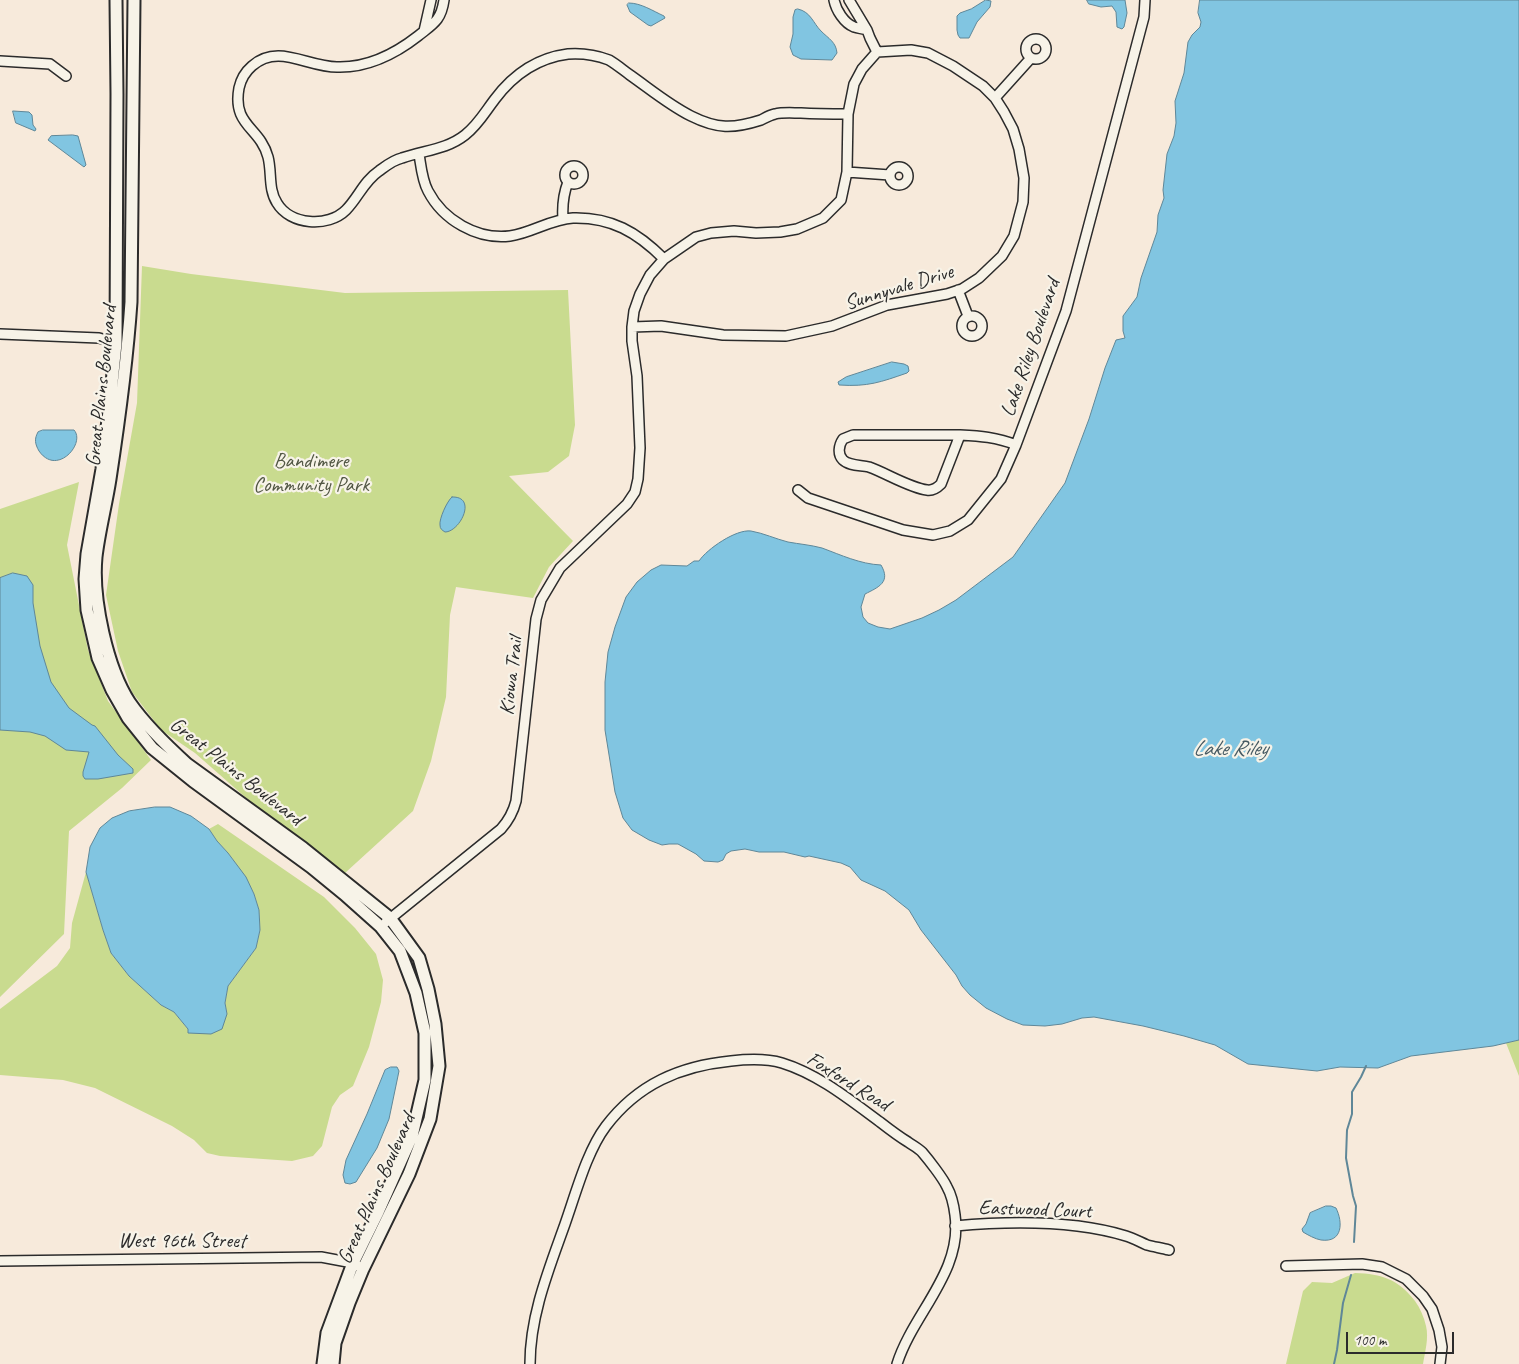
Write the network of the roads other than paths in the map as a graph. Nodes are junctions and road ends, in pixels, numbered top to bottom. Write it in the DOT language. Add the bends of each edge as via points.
graph roads {
  1 [pos="116,0"];
  2 [pos="134,0"];
  3 [pos="431,0"];
  4 [pos="444,0"];
  5 [pos="834,0"];
  6 [pos="848,0"];
  7 [pos="1145,0"];
  8 [pos="867,30"];
  9 [pos="424,31"];
  10 [pos="877,52"];
  11 [pos="1031,58"];
  12 [pos="0,61"];
  13 [pos="66,76"];
  14 [pos="995,98"];
  15 [pos="848,114"];
  16 [pos="419,154"];
  17 [pos="847,172"];
  18 [pos="890,175"];
  19 [pos="568,182"];
  20 [pos="563,219"];
  21 [pos="664,259"];
  22 [pos="958,290"];
  23 [pos="968,316"];
  24 [pos="632,327"];
  25 [pos="0,334"];
  26 [pos="116,343"];
  27 [pos="960,435"];
  28 [pos="1016,445"];
  29 [pos="798,490"];
  30 [pos="390,918"];
  31 [pos="381,927"];
  32 [pos="955,1226"];
  33 [pos="1169,1250"];
  34 [pos="0,1260"];
  35 [pos="358,1266"];
  36 [pos="1286,1266"];
  37 [pos="322,1364"];
  38 [pos="333,1364"];
  39 [pos="530,1364"];
  40 [pos="898,1364"];
  41 [pos="1440,1364"];
  1 -- 26 [label="main road, Great Plains Boulevard"];
  2 -- 30 [label="main road, Great Plains Boulevard" via="131,302 120,411 96,558 100,622 113,667 129,701 170,750 303,848"];
  3 -- 9 [label="street"];
  4 -- 9 [label="street" via="438,20"];
  5 -- 8 [label="street" via="841,15 853,27"];
  6 -- 8 [label="street"];
  7 -- 28 [label="street, Lake Riley Boulevard" via="1144,17 1066,311"];
  8 -- 10 [label="street"];
  9 -- 16 [label="street" via="375,62 337,67 274,55 258,61 246,72 240,85 237,108 268,156 271,190 277,204 291,217 321,222 336,217 345,211 370,177 388,164"];
  10 -- 14 [label="street, Sunnyvale Drive" via="911,50 928,53 972,78"];
  10 -- 15 [label="street, Kiowa Trail" via="854,84"];
  11 -- 14 [label="street"];
  12 -- 13 [label="street" via="50,64"];
  14 -- 22 [label="street, Sunnyvale Drive" via="1013,129 1019,149 1024,202 1014,236 1002,256 980,278"];
  15 -- 16 [label="street" via="775,114 736,127 709,124 662,99 610,61 588,54 569,54 532,65 512,79 464,136 448,146"];
  15 -- 17 [label="street, Kiowa Trail"];
  16 -- 20 [label="street" via="428,191 442,211 455,222 476,232 510,236"];
  17 -- 18 [label="street"];
  17 -- 21 [label="street, Kiowa Trail" via="841,200 823,218 780,232 711,233 696,237"];
  19 -- 20 [label="street" via="563,194"];
  20 -- 21 [label="street" via="606,221 623,227 639,236"];
  21 -- 24 [label="street, Kiowa Trail" via="640,294"];
  22 -- 23 [label="street"];
  22 -- 24 [label="street, Sunnyvale Drive" via="887,305 832,326 786,336 723,335 661,326"];
  24 -- 30 [label="street, Kiowa Trail" via="640,448 635,492 628,504 560,568 541,600 536,619 516,801 509,821"];
  25 -- 26 [label="street" via="98,338"];
  26 -- 31 [label="main road, Great Plains Boulevard" via="85,579 87,610 98,658 112,690 128,718 152,748 311,867"];
  27 -- 27 [label="street" via="853,435 843,439 839,452 846,463 870,468 930,490 941,484"];
  27 -- 28 [label="street" via="992,437"];
  28 -- 29 [label="street, Lake Riley Boulevard" via="1001,479 968,520 950,531 933,535 903,530 808,498"];
  30 -- 31 [label="street, Kiowa Trail"];
  30 -- 35 [label="main road, Great Plains Boulevard" via="419,958 436,1024 439,1066 430,1119 409,1174"];
  31 -- 35 [label="main road, Great Plains Boulevard" via="400,951 416,993 425,1033 425,1080 412,1136"];
  32 -- 33 [label="street, Eastwood Court" via="987,1223 1064,1225 1126,1236"];
  32 -- 39 [label="street, Foxford Road" via="947,1187 921,1151 846,1096 808,1074 781,1063 752,1059 702,1065 676,1072 652,1084 628,1103 606,1126 591,1151 535,1314"];
  32 -- 40 [label="street, Foxford Road" via="953,1252 943,1278 902,1349"];
  34 -- 35 [label="street, West 96th Street" via="321,1257"];
  35 -- 37 [label="main road, Great Plains Boulevard" via="327,1333"];
  35 -- 38 [label="main road, Great Plains Boulevard" via="335,1343"];
  36 -- 41 [label="street" via="1362,1264 1382,1267 1406,1279 1432,1309 1442,1347"];
}
